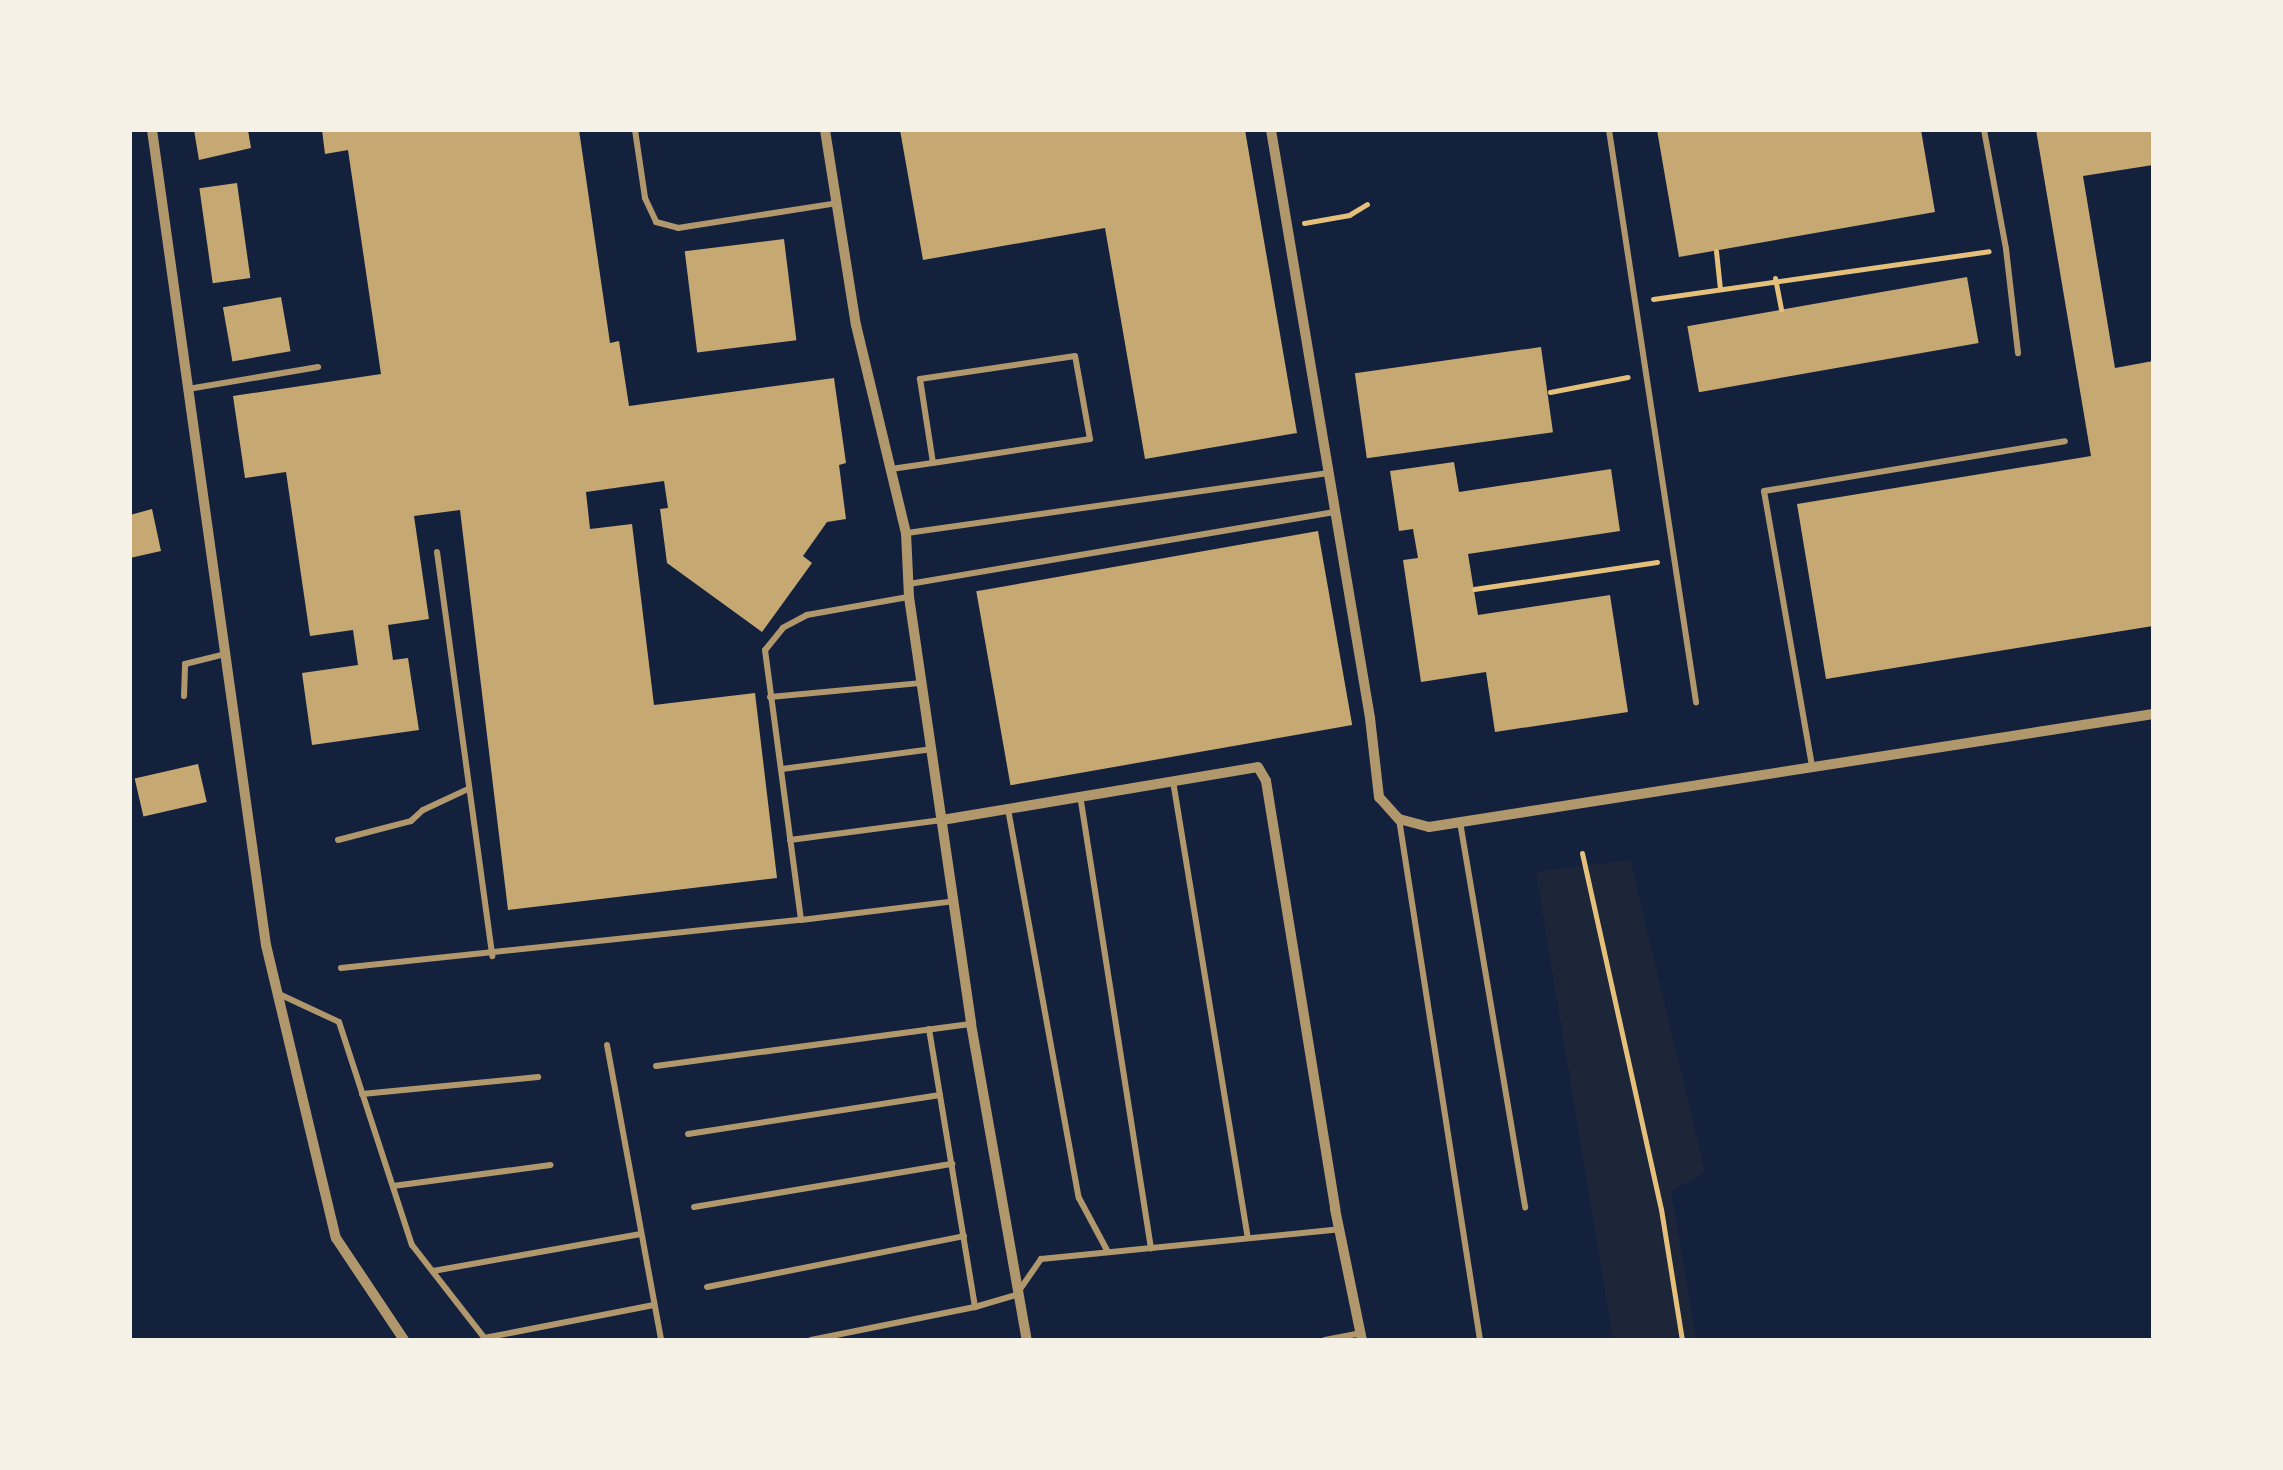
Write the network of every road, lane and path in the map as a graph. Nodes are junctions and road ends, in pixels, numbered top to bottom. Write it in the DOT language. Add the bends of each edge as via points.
graph roads {
  1 [pos="152,130"];
  2 [pos="635,130"];
  3 [pos="826,130"];
  4 [pos="1271,130"];
  5 [pos="1609,130"];
  6 [pos="1984,130"];
  7 [pos="837,203"];
  8 [pos="1367,204"];
  9 [pos="1287,226"];
  10 [pos="2006,249"];
  11 [pos="1716,250"];
  12 [pos="1775,278"];
  13 [pos="1720,286"];
  14 [pos="1635,302"];
  15 [pos="1780,308"];
  16 [pos="2018,353"];
  17 [pos="318,367"];
  18 [pos="1646,373"];
  19 [pos="188,390"];
  20 [pos="1550,392"];
  21 [pos="2065,442"];
  22 [pos="932,463"];
  23 [pos="891,469"];
  24 [pos="1326,473"];
  25 [pos="1333,512"];
  26 [pos="906,533"];
  27 [pos="437,552"];
  28 [pos="1675,559"];
  29 [pos="909,584"];
  30 [pos="1474,590"];
  31 [pos="910,597"];
  32 [pos="226,654"];
  33 [pos="922,683"];
  34 [pos="184,696"];
  35 [pos="770,697"];
  36 [pos="1696,702"];
  37 [pos="2153,714"];
  38 [pos="931,748"];
  39 [pos="1812,766"];
  40 [pos="782,769"];
  41 [pos="1173,779"];
  42 [pos="468,789"];
  43 [pos="1080,795"];
  44 [pos="1007,808"];
  45 [pos="942,820"];
  46 [pos="1398,820"];
  47 [pos="1460,822"];
  48 [pos="338,840"];
  49 [pos="790,840"];
  50 [pos="1582,853"];
  51 [pos="954,901"];
  52 [pos="801,920"];
  53 [pos="492,956"];
  54 [pos="341,968"];
  55 [pos="278,994"];
  56 [pos="971,1024"];
  57 [pos="930,1029"];
  58 [pos="607,1045"];
  59 [pos="656,1066"];
  60 [pos="538,1077"];
  61 [pos="362,1094"];
  62 [pos="940,1095"];
  63 [pos="688,1134"];
  64 [pos="952,1164"];
  65 [pos="551,1165"];
  66 [pos="393,1186"];
  67 [pos="694,1207"];
  68 [pos="1525,1208"];
  69 [pos="1339,1229"];
  70 [pos="642,1234"];
  71 [pos="964,1236"];
  72 [pos="1248,1238"];
  73 [pos="1151,1248"];
  74 [pos="1108,1252"];
  75 [pos="433,1272"];
  76 [pos="707,1287"];
  77 [pos="1016,1295"];
  78 [pos="654,1305"];
  79 [pos="975,1306"];
  80 [pos="1361,1336"];
  81 [pos="485,1339"];
  82 [pos="404,1340"];
  83 [pos="661,1340"];
  84 [pos="811,1340"];
  85 [pos="1027,1340"];
  86 [pos="1324,1340"];
  87 [pos="1480,1340"];
  88 [pos="1682,1340"];
  1 -- 19 [label="street"];
  2 -- 7 [label="lane" via="645,198 656,222 678,228"];
  3 -- 7 [label="street"];
  4 -- 9 [label="street"];
  5 -- 14 [label="lane"];
  6 -- 10 [label="lane"];
  7 -- 23 [label="street" via="856,325"];
  8 -- 9 [label="path" via="1349,215"];
  9 -- 24 [label="street"];
  10 -- 12 [label="path"];
  10 -- 16 [label="lane"];
  11 -- 13 [label="path"];
  12 -- 13 [label="path"];
  12 -- 15 [label="path"];
  13 -- 14 [label="path"];
  14 -- 18 [label="lane"];
  17 -- 19 [label="lane"];
  18 -- 20 [label="path"];
  18 -- 28 [label="lane"];
  19 -- 32 [label="street"];
  21 -- 39 [label="lane" via="1764,491"];
  22 -- 22 [label="lane" via="1090,439 1075,356 920,379"];
  22 -- 23 [label="lane"];
  23 -- 26 [label="street"];
  24 -- 25 [label="street"];
  24 -- 26 [label="lane"];
  25 -- 29 [label="lane"];
  25 -- 46 [label="street" via="1380,797"];
  26 -- 29 [label="street"];
  27 -- 42 [label="lane"];
  28 -- 30 [label="path"];
  28 -- 36 [label="lane"];
  29 -- 31 [label="street"];
  31 -- 33 [label="street"];
  31 -- 35 [label="lane" via="807,615 783,628 765,650"];
  32 -- 34 [label="lane" via="185,664"];
  32 -- 55 [label="street"];
  33 -- 35 [label="lane"];
  33 -- 38 [label="street"];
  35 -- 40 [label="lane"];
  37 -- 39 [label="street"];
  38 -- 40 [label="lane"];
  38 -- 45 [label="street"];
  39 -- 47 [label="street"];
  40 -- 49 [label="lane"];
  41 -- 43 [label="street"];
  41 -- 69 [label="street" via="1258,766 1266,781"];
  41 -- 72 [label="lane"];
  42 -- 48 [label="lane" via="411,821"];
  42 -- 53 [label="lane"];
  43 -- 44 [label="street"];
  43 -- 73 [label="lane"];
  44 -- 45 [label="street"];
  44 -- 74 [label="lane" via="1079,1198"];
  45 -- 49 [label="lane"];
  45 -- 51 [label="street"];
  46 -- 47 [label="street"];
  46 -- 87 [label="lane"];
  47 -- 68 [label="lane"];
  49 -- 52 [label="lane"];
  50 -- 88 [label="path" via="1662,1209"];
  51 -- 52 [label="lane"];
  51 -- 56 [label="street"];
  52 -- 53 [label="lane"];
  53 -- 54 [label="lane"];
  55 -- 61 [label="lane" via="339,1022"];
  55 -- 82 [label="street" via="336,1238"];
  56 -- 57 [label="lane"];
  56 -- 77 [label="street"];
  57 -- 59 [label="lane"];
  57 -- 62 [label="lane"];
  58 -- 70 [label="lane"];
  60 -- 61 [label="lane"];
  61 -- 66 [label="lane"];
  62 -- 63 [label="lane"];
  62 -- 64 [label="lane"];
  64 -- 67 [label="lane"];
  64 -- 71 [label="lane"];
  65 -- 66 [label="lane"];
  66 -- 75 [label="lane" via="412,1245"];
  69 -- 72 [label="lane"];
  69 -- 80 [label="street"];
  70 -- 75 [label="lane"];
  70 -- 78 [label="lane"];
  71 -- 76 [label="lane"];
  71 -- 79 [label="lane"];
  72 -- 73 [label="lane"];
  73 -- 74 [label="lane"];
  74 -- 77 [label="lane" via="1041,1259"];
  75 -- 81 [label="lane"];
  77 -- 79 [label="lane"];
  77 -- 85 [label="street"];
  78 -- 81 [label="lane"];
  78 -- 83 [label="lane"];
  79 -- 84 [label="lane"];
  80 -- 86 [label="lane"];
}
